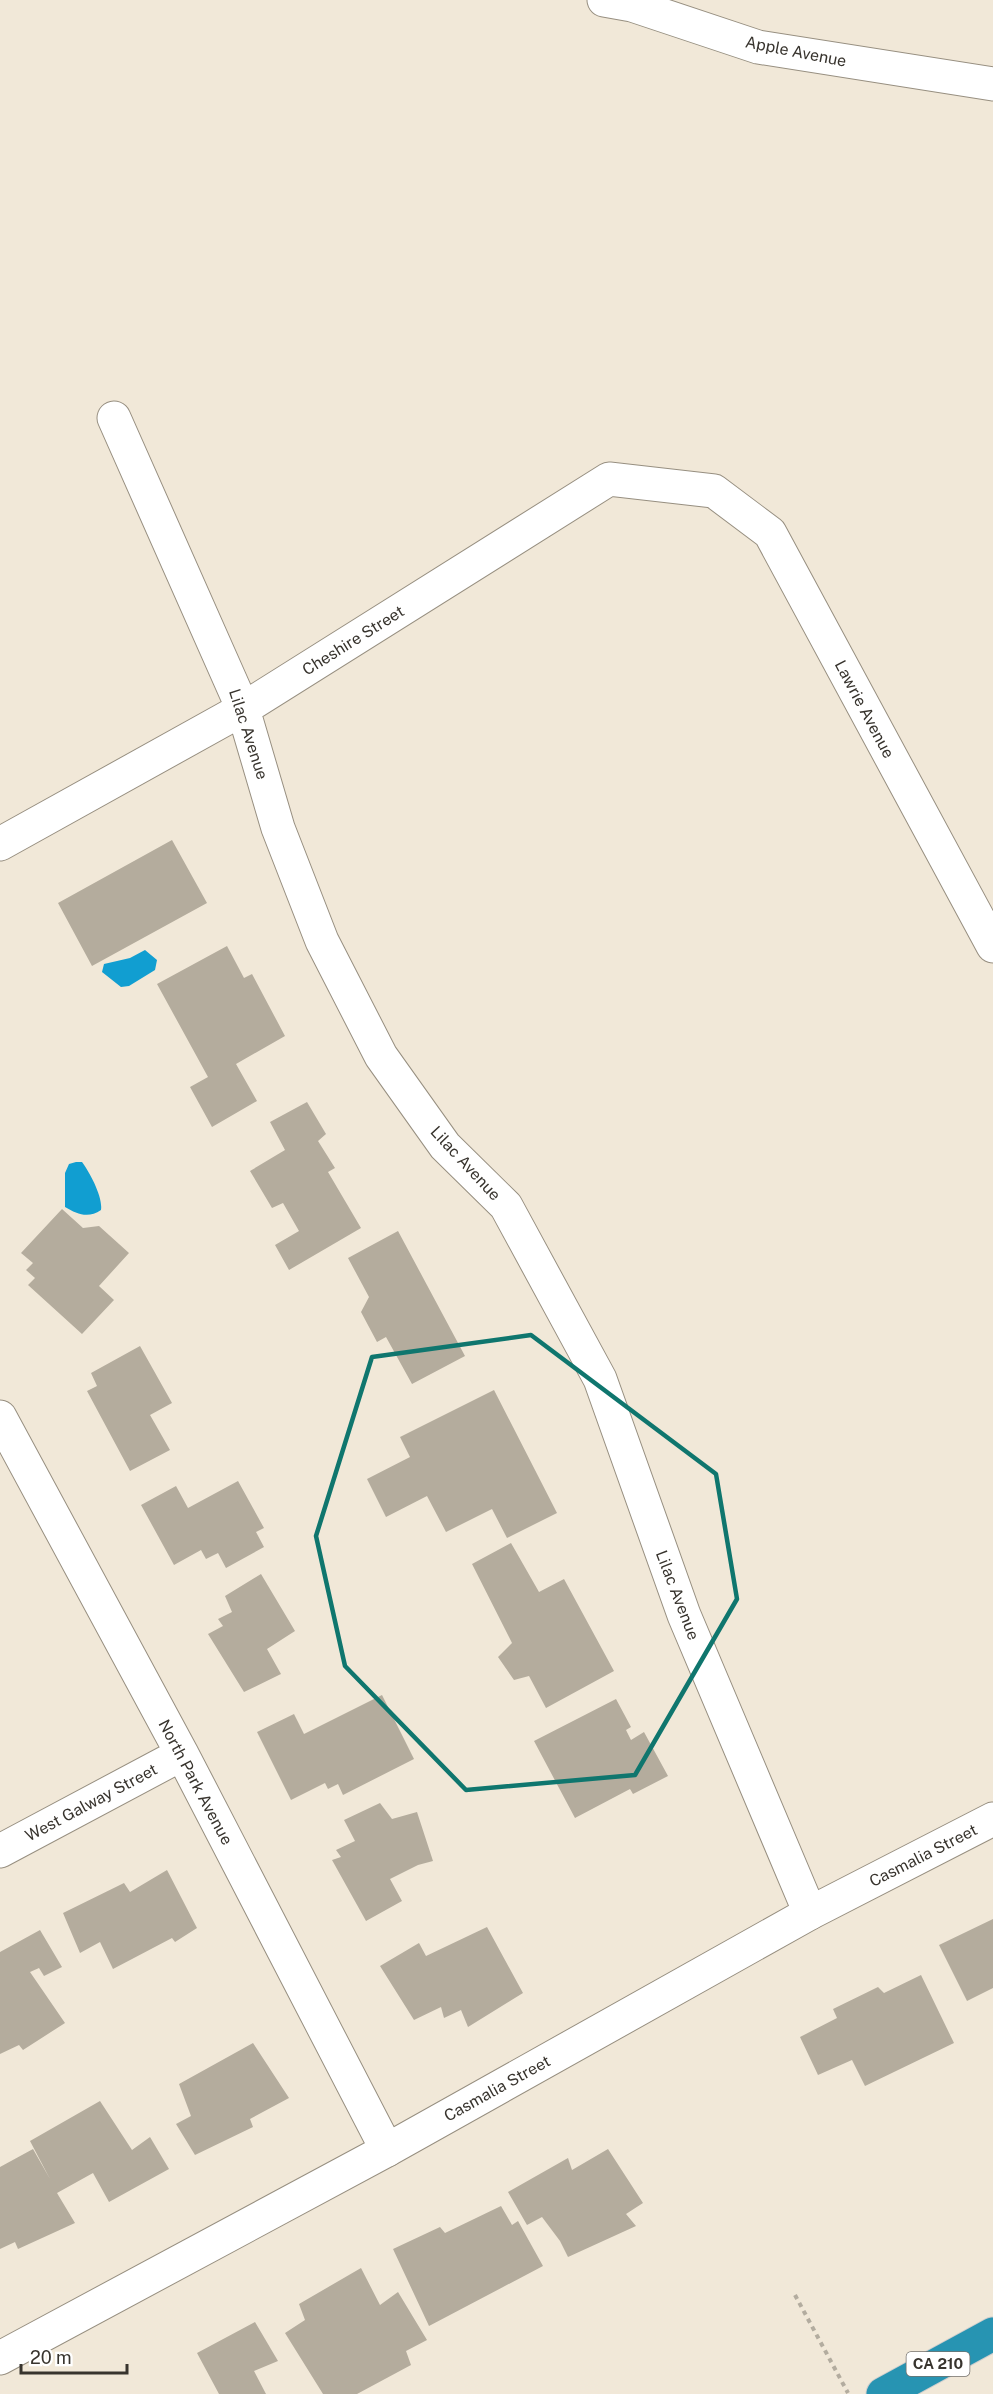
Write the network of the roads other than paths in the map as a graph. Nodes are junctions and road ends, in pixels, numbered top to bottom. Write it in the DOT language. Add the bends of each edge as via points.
graph roads {
  1 [pos="604,0"];
  2 [pos="993,84"];
  3 [pos="114,418"];
  4 [pos="714,491"];
  5 [pos="243,709"];
  6 [pos="0,844"];
  7 [pos="993,946"];
  8 [pos="0,1417"];
  9 [pos="182,1754"];
  10 [pos="993,1819"];
  11 [pos="0,1851"];
  12 [pos="810,1913"];
  13 [pos="387,2150"];
  14 [pos="993,2334"];
  15 [pos="0,2358"];
  16 [pos="883,2394"];
  1 -- 2 [label="street, Apple Avenue" via="632,5 758,47"];
  3 -- 5 [label="street, Lilac Avenue"];
  4 -- 5 [label="street, Cheshire Street" via="609,479"];
  4 -- 7 [label="street, Lawrie Avenue" via="770,533"];
  5 -- 6 [label="street, Cheshire Street"];
  5 -- 12 [label="street, Lilac Avenue" via="278,828 322,941 381,1056 445,1146 506,1206 600,1379 684,1615"];
  8 -- 9 [label="street, North Park Avenue"];
  9 -- 11 [label="street, West Galway Street"];
  9 -- 13 [label="street, North Park Avenue"];
  10 -- 12 [label="street, Casmalia Street"];
  12 -- 13 [label="street, Casmalia Street"];
  13 -- 15 [label="street, Casmalia Street"];
  14 -- 16 [label="highway, CA 210"];
}
